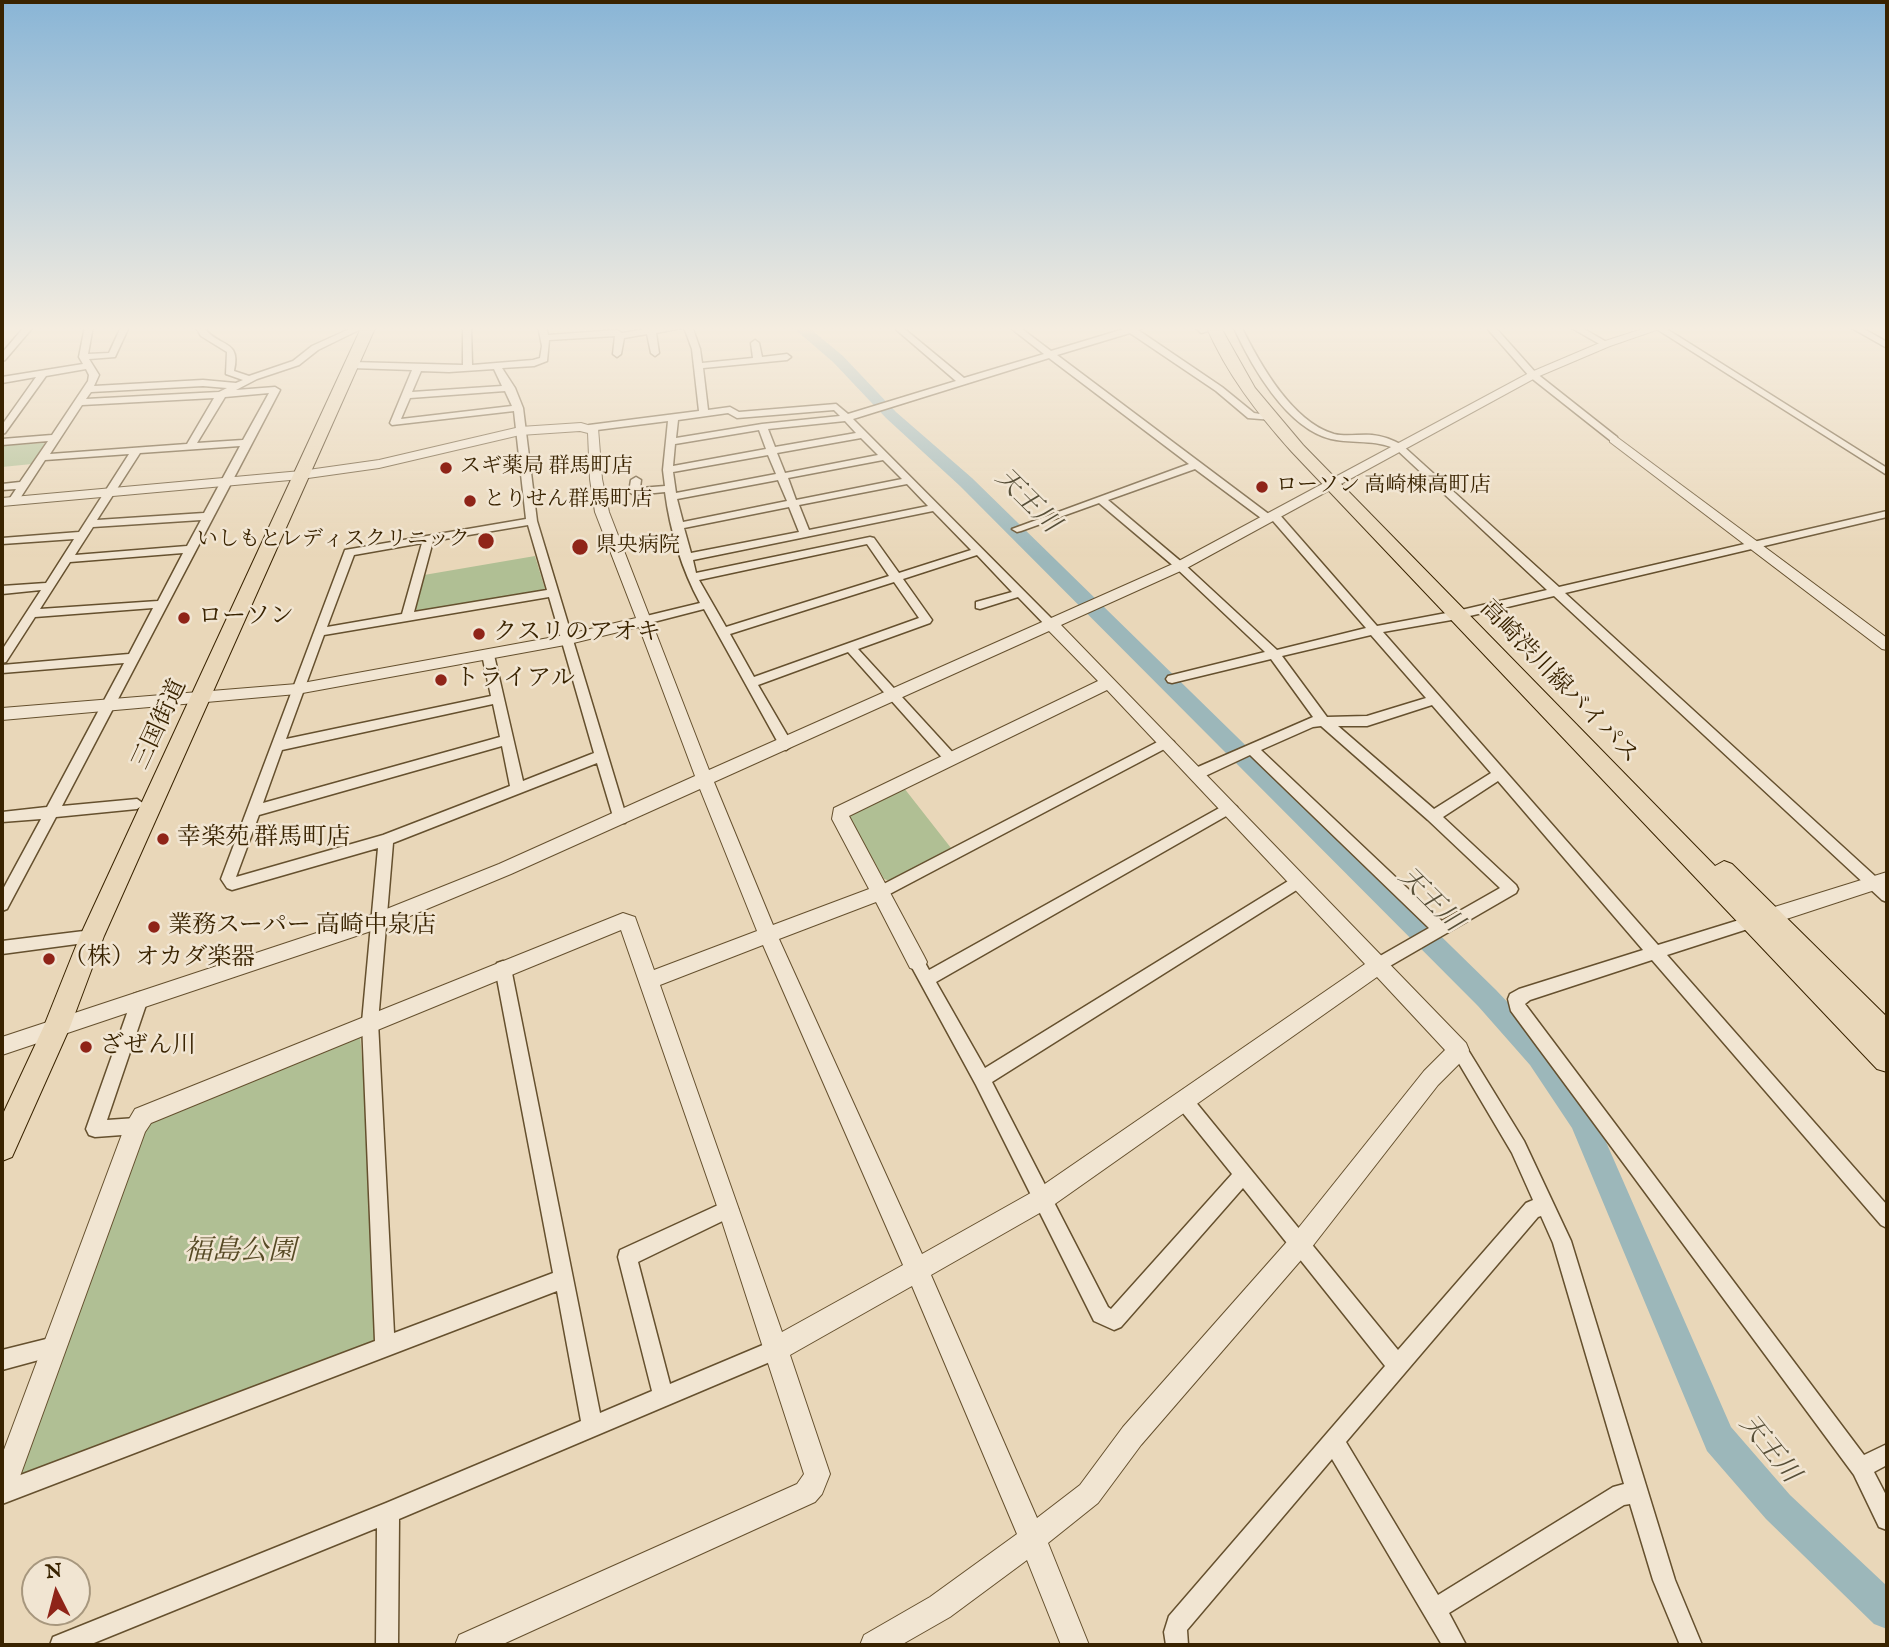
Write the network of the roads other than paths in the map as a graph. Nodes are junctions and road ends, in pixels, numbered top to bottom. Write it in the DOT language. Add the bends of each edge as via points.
graph roads {
  1 [pos="22,403"];
  2 [pos="79,403"];
  3 [pos="218,403"];
  4 [pos="268,403"];
  5 [pos="334,403"];
  6 [pos="403,403"];
  7 [pos="516,403"];
  8 [pos="703,403"];
  9 [pos="893,403"];
  10 [pos="1114,403"];
  11 [pos="1235,403"];
  12 [pos="1259,403"];
  13 [pos="1271,403"];
  14 [pos="1286,403"];
  15 [pos="1481,403"];
  16 [pos="1568,403"];
  17 [pos="1779,403"];
  18 [pos="518,408"];
  19 [pos="704,413"];
  20 [pos="846,417"];
  21 [pos="673,418"];
  22 [pos="1270,418"];
  23 [pos="762,427"];
  24 [pos="589,428"];
  25 [pos="2,431"];
  26 [pos="520,431"];
  27 [pos="865,434"];
  28 [pos="55,438"];
  29 [pos="1614,439"];
  30 [pos="2,442"];
  31 [pos="670,442"];
  32 [pos="247,443"];
  33 [pos="190,447"];
  34 [pos="1399,447"];
  35 [pos="137,450"];
  36 [pos="772,451"];
  37 [pos="44,457"];
  38 [pos="885,457"];
  39 [pos="1196,465"];
  40 [pos="668,470"];
  41 [pos="1887,472"];
  42 [pos="301,475"];
  43 [pos="782,477"];
  44 [pos="636,480"];
  45 [pos="228,481"];
  46 [pos="907,481"];
  47 [pos="1335,483"];
  48 [pos="24,485"];
  49 [pos="2,487"];
  50 [pos="111,491"];
  51 [pos="671,493"];
  52 [pos="1100,499"];
  53 [pos="7,502"];
  54 [pos="794,505"];
  55 [pos="935,508"];
  56 [pos="1887,514"];
  57 [pos="207,516"];
  58 [pos="1272,517"];
  59 [pos="532,521"];
  60 [pos="89,524"];
  61 [pos="678,526"];
  62 [pos="1017,529"];
  63 [pos="806,534"];
  64 [pos="82,535"];
  65 [pos="428,540"];
  66 [pos="2,541"];
  67 [pos="1754,544"];
  68 [pos="189,549"];
  69 [pos="979,551"];
  70 [pos="685,558"];
  71 [pos="66,559"];
  72 [pos="1180,566"];
  73 [pos="692,578"];
  74 [pos="897,578"];
  75 [pos="49,586"];
  76 [pos="2,590"];
  77 [pos="1555,592"];
  78 [pos="551,593"];
  79 [pos="1020,593"];
  80 [pos="162,604"];
  81 [pos="981,604"];
  82 [pos="706,605"];
  83 [pos="30,614"];
  84 [pos="1462,614"];
  85 [pos="407,617"];
  86 [pos="642,621"];
  87 [pos="1052,625"];
  88 [pos="1374,630"];
  89 [pos="320,632"];
  90 [pos="723,632"];
  91 [pos="1881,634"];
  92 [pos="565,640"];
  93 [pos="8,642"];
  94 [pos="1887,645"];
  95 [pos="850,647"];
  96 [pos="1273,653"];
  97 [pos="488,655"];
  98 [pos="133,658"];
  99 [pos="2,659"];
  100 [pos="2,669"];
  101 [pos="1172,679"];
  102 [pos="1109,682"];
  103 [pos="750,683"];
  104 [pos="297,689"];
  105 [pos="203,697"];
  106 [pos="893,697"];
  107 [pos="497,699"];
  108 [pos="1434,700"];
  109 [pos="109,705"];
  110 [pos="2,714"];
  111 [pos="1322,720"];
  112 [pos="507,740"];
  113 [pos="1167,742"];
  114 [pos="786,745"];
  115 [pos="277,746"];
  116 [pos="1248,749"];
  117 [pos="600,756"];
  118 [pos="951,759"];
  119 [pos="1196,774"];
  120 [pos="1499,774"];
  121 [pos="703,780"];
  122 [pos="518,789"];
  123 [pos="137,804"];
  124 [pos="1230,807"];
  125 [pos="253,811"];
  126 [pos="52,812"];
  127 [pos="1433,816"];
  128 [pos="2,817"];
  129 [pos="620,819"];
  130 [pos="386,840"];
  131 [pos="1298,882"];
  132 [pos="1883,886"];
  133 [pos="6,887"];
  134 [pos="880,892"];
  135 [pos="2,905"];
  136 [pos="1761,919"];
  137 [pos="379,920"];
  138 [pos="1438,931"];
  139 [pos="92,936"];
  140 [pos="768,936"];
  141 [pos="2,948"];
  142 [pos="1656,953"];
  143 [pos="917,962"];
  144 [pos="1377,965"];
  145 [pos="503,968"];
  146 [pos="927,979"];
  147 [pos="648,981"];
  148 [pos="140,999"];
  149 [pos="370,1022"];
  150 [pos="57,1027"];
  151 [pos="1887,1035"];
  152 [pos="2,1046"];
  153 [pos="1459,1050"];
  154 [pos="1887,1060"];
  155 [pos="982,1079"];
  156 [pos="1184,1101"];
  157 [pos="136,1126"];
  158 [pos="2,1147"];
  159 [pos="1242,1176"];
  160 [pos="1044,1198"];
  161 [pos="1546,1205"];
  162 [pos="729,1209"];
  163 [pos="1887,1219"];
  164 [pos="1300,1244"];
  165 [pos="916,1269"];
  166 [pos="562,1279"];
  167 [pos="54,1347"];
  168 [pos="386,1347"];
  169 [pos="777,1349"];
  170 [pos="2,1360"];
  171 [pos="1398,1366"];
  172 [pos="664,1398"];
  173 [pos="593,1428"];
  174 [pos="1334,1442"];
  175 [pos="1887,1454"];
  176 [pos="1861,1468"];
  177 [pos="2,1491"];
  178 [pos="1638,1492"];
  179 [pos="388,1513"];
  180 [pos="1887,1518"];
  181 [pos="1034,1539"];
  182 [pos="1435,1609"];
  183 [pos="61,1645"];
  184 [pos="387,1645"];
  185 [pos="470,1645"];
  186 [pos="874,1645"];
  187 [pos="1075,1645"];
  188 [pos="1177,1645"];
  189 [pos="1455,1645"];
  190 [pos="1691,1645"];
  1 -- 25 [label="street"];
  2 -- 28 [label="street"];
  3 -- 33 [label="street"];
  4 -- 32 [label="street"];
  5 -- 42 [label="main road, 三国街道"];
  6 -- 18 [label="street" via="395,423"];
  7 -- 18 [label="street"];
  8 -- 19 [label="street"];
  9 -- 20 [label="street"];
  10 -- 39 [label="street"];
  11 -- 22 [label="street" via="1251,416"];
  12 -- 22 [label="main road, 高崎渋川線バイパス"];
  13 -- 47 [label="main road, 高崎渋川線バイパス"];
  14 -- 34 [label="street" via="1328,435 1378,437"];
  15 -- 34 [label="street"];
  16 -- 29 [label="street"];
  17 -- 41 [label="street"];
  18 -- 26 [label="street"];
  19 -- 20 [label="street" via="836,407"];
  19 -- 21 [label="street"];
  20 -- 23 [label="street"];
  20 -- 27 [label="street"];
  21 -- 24 [label="street"];
  21 -- 31 [label="street"];
  22 -- 47 [label="main road, 高崎渋川線バイパス"];
  23 -- 31 [label="street"];
  23 -- 36 [label="street"];
  24 -- 26 [label="street"];
  24 -- 86 [label="street" via="596,433 596,480 603,512"];
  26 -- 42 [label="street" via="379,464"];
  26 -- 59 [label="street"];
  27 -- 36 [label="street"];
  27 -- 38 [label="street"];
  28 -- 30 [label="street"];
  28 -- 37 [label="street"];
  29 -- 67 [label="street"];
  31 -- 40 [label="street"];
  32 -- 33 [label="street"];
  32 -- 45 [label="street"];
  33 -- 35 [label="street"];
  34 -- 47 [label="street"];
  34 -- 77 [label="street"];
  35 -- 37 [label="street"];
  35 -- 50 [label="street"];
  36 -- 40 [label="street"];
  36 -- 43 [label="street"];
  37 -- 48 [label="street"];
  38 -- 43 [label="street"];
  38 -- 46 [label="street"];
  39 -- 52 [label="street"];
  39 -- 58 [label="street"];
  40 -- 51 [label="street"];
  42 -- 45 [label="street"];
  42 -- 105 [label="main road, 三国街道"];
  43 -- 51 [label="street"];
  43 -- 54 [label="street"];
  44 -- 51 [label="street" via="634,492"];
  45 -- 50 [label="street"];
  45 -- 57 [label="street"];
  46 -- 54 [label="street"];
  46 -- 55 [label="street"];
  47 -- 58 [label="street"];
  47 -- 84 [label="main road, 高崎渋川線バイパス"];
  48 -- 49 [label="street"];
  48 -- 53 [label="street"];
  50 -- 53 [label="street"];
  50 -- 60 [label="street"];
  51 -- 61 [label="street"];
  52 -- 62 [label="street"];
  52 -- 72 [label="street"];
  54 -- 61 [label="street"];
  54 -- 63 [label="street"];
  55 -- 63 [label="street"];
  55 -- 69 [label="street"];
  56 -- 67 [label="street"];
  57 -- 60 [label="street"];
  57 -- 68 [label="street"];
  58 -- 72 [label="street"];
  58 -- 88 [label="street"];
  59 -- 65 [label="street"];
  59 -- 78 [label="street"];
  60 -- 64 [label="street"];
  61 -- 70 [label="street"];
  63 -- 70 [label="street"];
  64 -- 66 [label="street"];
  64 -- 71 [label="street"];
  65 -- 85 [label="street"];
  65 -- 89 [label="street" via="349,552"];
  67 -- 77 [label="street"];
  67 -- 91 [label="street"];
  68 -- 71 [label="street"];
  68 -- 80 [label="street"];
  69 -- 74 [label="street"];
  69 -- 79 [label="street"];
  70 -- 73 [label="street"];
  71 -- 75 [label="street"];
  72 -- 87 [label="street"];
  72 -- 96 [label="street"];
  73 -- 74 [label="street" via="870,540"];
  73 -- 82 [label="street"];
  74 -- 90 [label="street"];
  74 -- 95 [label="street" via="926,620"];
  75 -- 76 [label="street"];
  75 -- 83 [label="street"];
  77 -- 84 [label="street"];
  77 -- 132 [label="street"];
  78 -- 85 [label="street"];
  78 -- 92 [label="street"];
  79 -- 81 [label="street"];
  79 -- 87 [label="street"];
  80 -- 83 [label="street"];
  80 -- 98 [label="street"];
  82 -- 86 [label="street"];
  82 -- 90 [label="street"];
  83 -- 93 [label="street"];
  84 -- 88 [label="street"];
  84 -- 136 [label="main road, 高崎渋川線バイパス"];
  85 -- 89 [label="street"];
  86 -- 92 [label="street"];
  86 -- 121 [label="street"];
  87 -- 102 [label="street"];
  87 -- 106 [label="street"];
  88 -- 96 [label="street"];
  88 -- 108 [label="street"];
  89 -- 104 [label="street"];
  90 -- 103 [label="street"];
  91 -- 94 [label="street"];
  92 -- 97 [label="street"];
  92 -- 117 [label="street"];
  93 -- 99 [label="street"];
  95 -- 103 [label="street"];
  95 -- 106 [label="street"];
  96 -- 101 [label="street"];
  96 -- 111 [label="street"];
  97 -- 104 [label="street"];
  97 -- 107 [label="street"];
  98 -- 100 [label="street"];
  98 -- 109 [label="street"];
  102 -- 113 [label="street"];
  102 -- 118 [label="street"];
  103 -- 114 [label="street"];
  104 -- 105 [label="street"];
  104 -- 115 [label="street"];
  105 -- 109 [label="street"];
  105 -- 139 [label="main road, 三国街道"];
  106 -- 114 [label="street"];
  106 -- 118 [label="street"];
  107 -- 112 [label="street"];
  107 -- 115 [label="street"];
  108 -- 111 [label="street" via="1367,721"];
  108 -- 120 [label="street"];
  109 -- 110 [label="street"];
  109 -- 126 [label="street"];
  111 -- 116 [label="street"];
  111 -- 127 [label="street"];
  112 -- 122 [label="street"];
  112 -- 125 [label="street"];
  113 -- 119 [label="street"];
  113 -- 134 [label="street"];
  114 -- 121 [label="street"];
  115 -- 125 [label="street"];
  116 -- 119 [label="street"];
  116 -- 138 [label="street"];
  117 -- 122 [label="street"];
  117 -- 129 [label="street"];
  118 -- 134 [label="street" via="840,813"];
  119 -- 124 [label="street"];
  120 -- 127 [label="street"];
  120 -- 142 [label="street"];
  121 -- 129 [label="street"];
  121 -- 140 [label="street"];
  122 -- 130 [label="street"];
  123 -- 126 [label="street"];
  124 -- 131 [label="street"];
  124 -- 146 [label="street"];
  125 -- 130 [label="street" via="228,879 232,884"];
  126 -- 128 [label="street"];
  126 -- 133 [label="street"];
  127 -- 138 [label="street" via="1511,890"];
  129 -- 137 [label="street"];
  130 -- 137 [label="street"];
  131 -- 144 [label="street"];
  131 -- 155 [label="street"];
  132 -- 136 [label="street"];
  133 -- 135 [label="street"];
  134 -- 140 [label="street"];
  134 -- 143 [label="street"];
  136 -- 142 [label="street"];
  136 -- 151 [label="main road, 高崎渋川線バイパス"];
  136 -- 154 [label="main road, 高崎渋川線バイパス"];
  137 -- 148 [label="street"];
  137 -- 149 [label="street"];
  138 -- 144 [label="street"];
  139 -- 141 [label="street"];
  139 -- 150 [label="main road, 三国街道"];
  140 -- 147 [label="street"];
  140 -- 165 [label="street"];
  142 -- 163 [label="street"];
  142 -- 176 [label="street" via="1525,994 1516,999 1517,1006"];
  143 -- 146 [label="street"];
  144 -- 153 [label="street"];
  144 -- 156 [label="street"];
  145 -- 147 [label="street" via="623,921 628,923"];
  145 -- 149 [label="street"];
  145 -- 166 [label="street"];
  146 -- 155 [label="street"];
  147 -- 162 [label="street"];
  148 -- 150 [label="street"];
  148 -- 157 [label="street" via="95,1129"];
  149 -- 157 [label="street" via="143,1116"];
  149 -- 168 [label="street"];
  150 -- 152 [label="street"];
  150 -- 158 [label="main road, 三国街道"];
  153 -- 161 [label="street" via="1518,1147"];
  153 -- 164 [label="street" via="1431,1078"];
  155 -- 160 [label="street"];
  156 -- 159 [label="street"];
  156 -- 160 [label="street"];
  157 -- 167 [label="street"];
  159 -- 160 [label="street" via="1114,1320 1101,1314"];
  159 -- 164 [label="street"];
  160 -- 165 [label="street"];
  161 -- 171 [label="street" via="1532,1209"];
  161 -- 178 [label="street" via="1567,1256"];
  162 -- 169 [label="street"];
  162 -- 172 [label="street" via="627,1257"];
  164 -- 171 [label="street"];
  164 -- 181 [label="street" via="1132,1436 1089,1494"];
  165 -- 169 [label="street"];
  165 -- 181 [label="street"];
  166 -- 168 [label="street"];
  166 -- 173 [label="street"];
  167 -- 170 [label="street"];
  167 -- 177 [label="street"];
  168 -- 177 [label="street"];
  169 -- 172 [label="street"];
  169 -- 185 [label="street" via="817,1474 806,1493"];
  171 -- 174 [label="street"];
  172 -- 173 [label="street"];
  173 -- 179 [label="street"];
  174 -- 182 [label="street"];
  174 -- 188 [label="street" via="1177,1624"];
  175 -- 176 [label="street"];
  176 -- 180 [label="street"];
  178 -- 182 [label="street" via="1621,1494"];
  178 -- 190 [label="street" via="1674,1609"];
  179 -- 183 [label="street"];
  179 -- 184 [label="street"];
  181 -- 186 [label="street" via="940,1607"];
  181 -- 187 [label="street"];
  182 -- 189 [label="street"];
}
